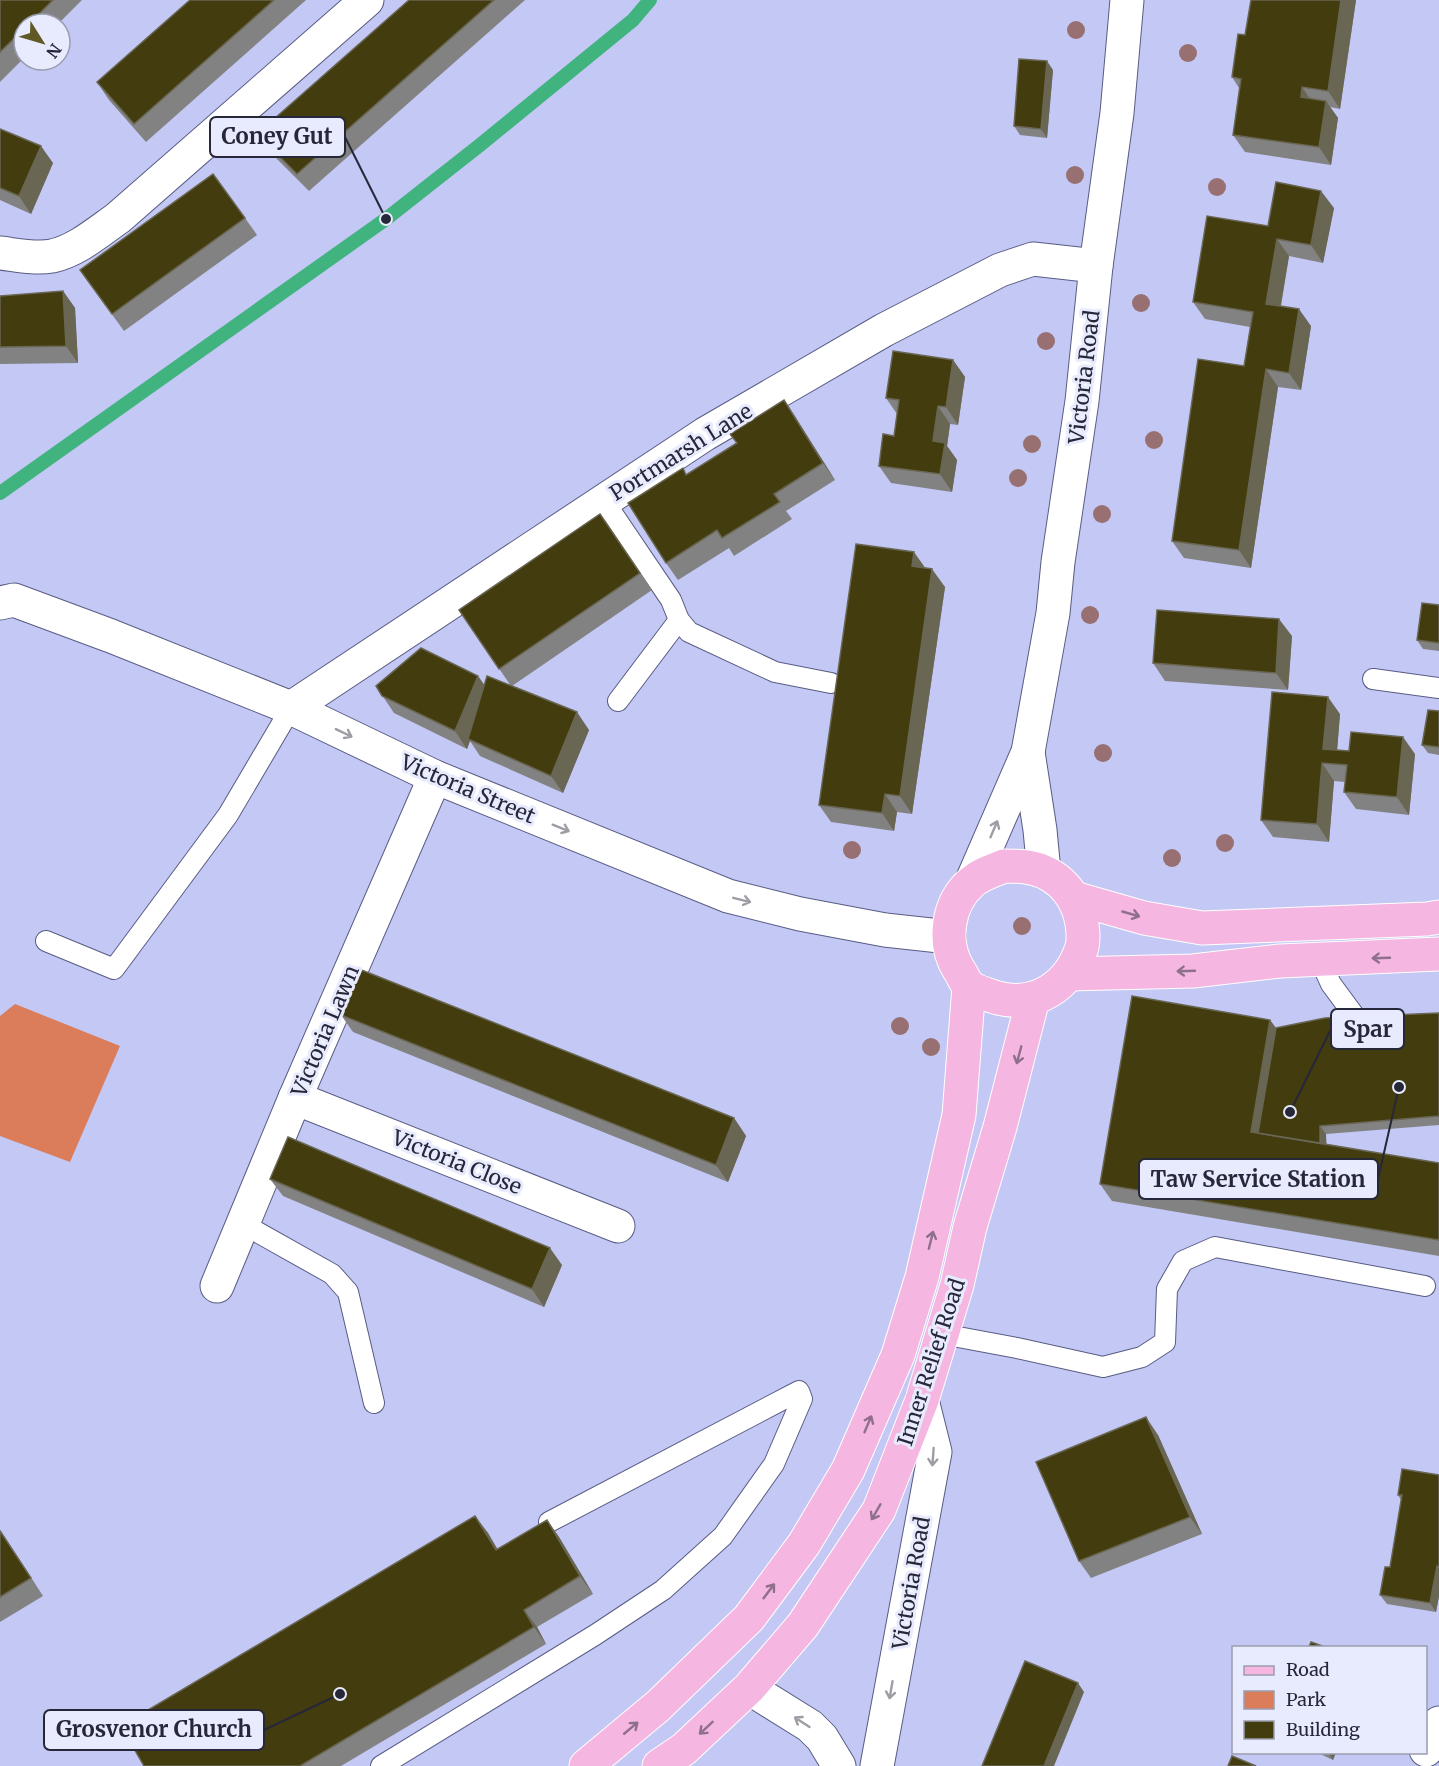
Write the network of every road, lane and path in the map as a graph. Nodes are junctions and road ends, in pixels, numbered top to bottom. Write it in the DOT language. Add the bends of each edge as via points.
graph roads {
  1 [pos="367,0"];
  2 [pos="1127,0"];
  3 [pos="0,253"];
  4 [pos="1096,266"];
  5 [pos="604,501"];
  6 [pos="0,603"];
  7 [pos="679,620"];
  8 [pos="1372,679"];
  9 [pos="831,683"];
  10 [pos="1439,688"];
  11 [pos="618,701"];
  12 [pos="291,708"];
  13 [pos="1028,752"];
  14 [pos="435,777"];
  15 [pos="1044,872"];
  16 [pos="971,883"];
  17 [pos="1074,898"];
  18 [pos="1439,917"];
  19 [pos="949,937"];
  20 [pos="46,941"];
  21 [pos="1439,954"];
  22 [pos="1320,960"];
  23 [pos="1069,974"];
  24 [pos="969,986"];
  25 [pos="1033,999"];
  26 [pos="1362,1026"];
  27 [pos="295,1098"];
  28 [pos="243,1224"];
  29 [pos="618,1226"];
  30 [pos="217,1286"];
  31 [pos="1425,1286"];
  32 [pos="942,1334"];
  33 [pos="922,1400"];
  34 [pos="374,1403"];
  35 [pos="549,1522"];
  36 [pos="749,1618"];
  37 [pos="749,1688"];
  38 [pos="1439,1723"];
  39 [pos="1427,1750"];
  40 [pos="381,1766"];
  41 [pos="586,1766"];
  42 [pos="659,1766"];
  43 [pos="839,1766"];
  44 [pos="877,1766"];
  1 -- 3 [label="street" via="118,218 76,247 53,256"];
  2 -- 4 [label="street, Victoria Road" via="1117,113"];
  4 -- 5 [label="street, Portmarsh Lane" via="1033,260 1000,270 884,330 705,434"];
  4 -- 13 [label="street, Victoria Road" via="1053,613"];
  5 -- 7 [label="lane" via="671,600"];
  5 -- 12 [label="street, Portmarsh Lane"];
  6 -- 12 [label="street, Victoria Street" via="14,600"];
  7 -- 9 [label="lane" via="689,632 776,672"];
  7 -- 11 [label="lane"];
  8 -- 10 [label="lane"];
  12 -- 14 [label="street, Victoria Street, one-way"];
  12 -- 20 [label="lane" via="228,816 114,969"];
  13 -- 15 [label="street, Victoria Road"];
  16 -- 13 [label="street, Victoria Road, one-way"];
  14 -- 19 [label="street, Victoria Street, one-way" via="728,896 863,926"];
  14 -- 27 [label="street, Victoria Lawn"];
  15 -- 16 [label="main road" via="1004,866"];
  15 -- 17 [label="main road"];
  16 -- 19 [label="main road" via="958,897"];
  17 -- 18 [label="main road, one-way" via="1144,918 1202,928"];
  17 -- 23 [label="main road" via="1082,919 1083,946"];
  19 -- 24 [label="main road" via="956,966"];
  21 -- 22 [label="main road, one-way"];
  22 -- 23 [label="main road, one-way" via="1193,971"];
  22 -- 26 [label="lane" via="1331,984"];
  23 -- 25 [label="main road" via="1054,989"];
  24 -- 25 [label="main road" via="1007,1000"];
  36 -- 24 [label="main road, Inner Relief Road, one-way" via="804,1544 848,1470 898,1355 922,1277 959,1115"];
  25 -- 32 [label="main road, Inner Relief Road, one-way"];
  27 -- 28 [label="street, Victoria Lawn"];
  27 -- 29 [label="street, Victoria Close"];
  28 -- 30 [label="street, Victoria Lawn"];
  28 -- 34 [label="lane" via="332,1274 348,1292"];
  31 -- 32 [label="lane" via="1215,1247 1184,1261 1167,1288 1165,1342 1142,1357 1103,1367"];
  32 -- 33 [label="main road, Inner Relief Road"];
  33 -- 37 [label="main road, Inner Relief Road, one-way" via="879,1510 803,1625"];
  33 -- 44 [label="street, Victoria Road, one-way" via="935,1452"];
  35 -- 40 [label="lane" via="799,1390 802,1399 774,1464 723,1536 680,1575 595,1635"];
  36 -- 37 [label="main road"];
  41 -- 36 [label="main road, Inner Relief Road, one-way" via="658,1706"];
  37 -- 42 [label="main road, Inner Relief Road, one-way" via="684,1749"];
  43 -- 37 [label="street, one-way" via="810,1726"];
  38 -- 39 [label="street"];
}
